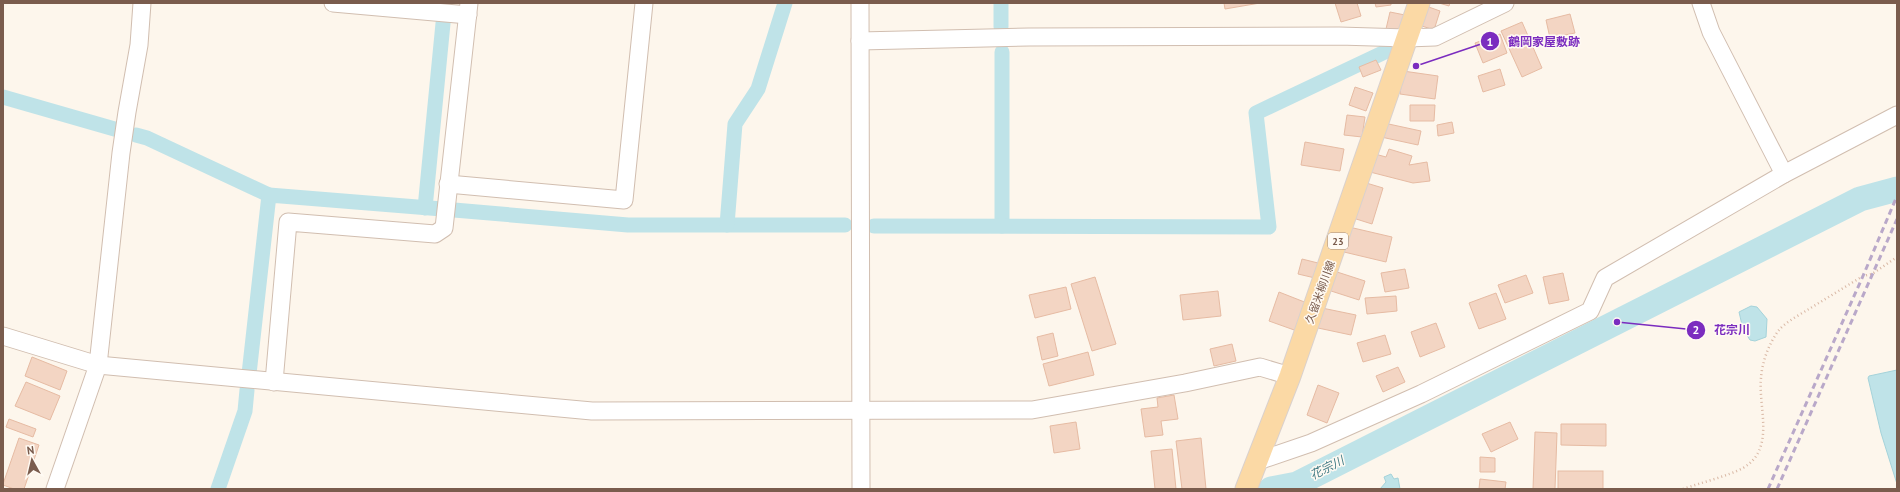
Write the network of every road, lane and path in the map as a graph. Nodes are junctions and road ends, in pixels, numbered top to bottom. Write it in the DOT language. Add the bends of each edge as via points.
graph roads {
  1 [pos="142,3"];
  2 [pos="333,3"];
  3 [pos="644,3"];
  4 [pos="860,3"];
  5 [pos="1419,3"];
  6 [pos="1504,3"];
  7 [pos="1700,3"];
  8 [pos="469,9"];
  9 [pos="1407,38"];
  10 [pos="860,41"];
  11 [pos="1897,115"];
  12 [pos="1784,174"];
  13 [pos="448,184"];
  14 [pos="1897,257"];
  15 [pos="3,336"];
  16 [pos="98,365"];
  17 [pos="1290,376"];
  18 [pos="274,382"];
  19 [pos="860,410"];
  20 [pos="1252,476"];
  21 [pos="55,489"];
  22 [pos="861,489"];
  23 [pos="1682,489"];
  1 -- 16 [label="street" via="140,45 121,153"];
  2 -- 8 [label="street"];
  3 -- 13 [label="street" via="624,200"];
  4 -- 10 [label="street"];
  5 -- 9 [label="main road, 久留米柳川線 / 23"];
  6 -- 9 [label="street" via="1435,37"];
  7 -- 12 [label="street" via="1711,32"];
  8 -- 13 [label="street"];
  9 -- 10 [label="street" via="1037,37"];
  9 -- 17 [label="main road, 久留米柳川線 / 23"];
  10 -- 19 [label="street"];
  11 -- 12 [label="street"];
  12 -- 20 [label="street" via="1606,278 1590,311 1421,394 1311,443"];
  13 -- 18 [label="street" via="444,228 435,234 288,222"];
  14 -- 23 [label="path" via="1796,317 1780,330 1766,356 1761,378 1760,398 1764,434 1758,455 1743,468"];
  15 -- 16 [label="street"];
  16 -- 18 [label="street"];
  16 -- 21 [label="street"];
  17 -- 19 [label="street" via="1260,367 1032,410"];
  17 -- 20 [label="main road, 久留米柳川線 / 23"];
  18 -- 19 [label="street" via="592,411"];
  19 -- 22 [label="street"];
}
